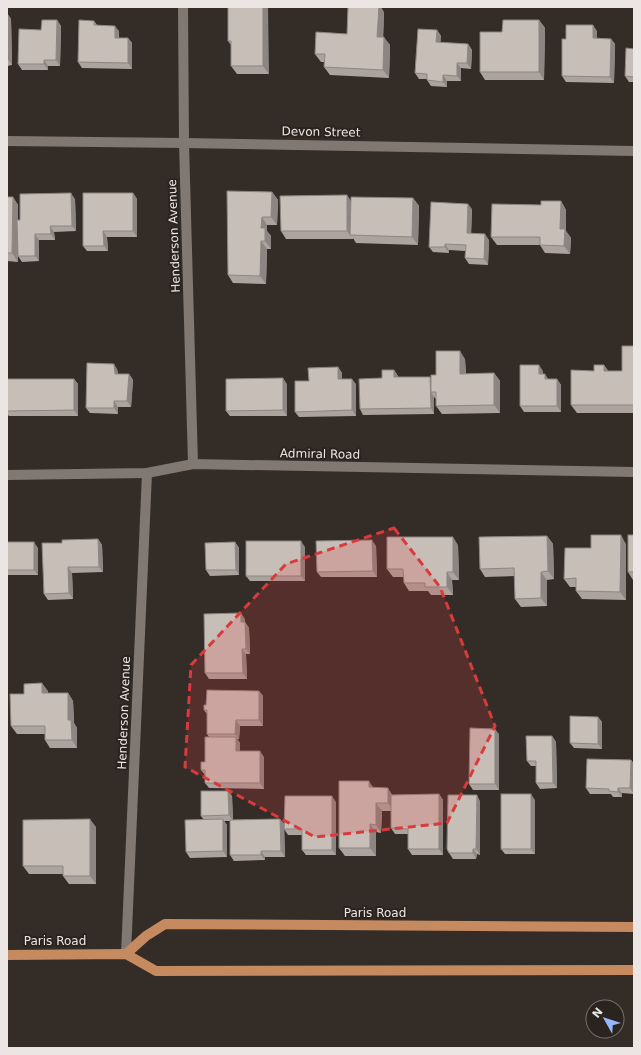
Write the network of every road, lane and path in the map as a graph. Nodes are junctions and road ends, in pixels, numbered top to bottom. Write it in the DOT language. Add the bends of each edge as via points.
graph roads {
  1 [pos="183,7"];
  2 [pos="7,142"];
  3 [pos="184,143"];
  4 [pos="634,151"];
  5 [pos="193,464"];
  6 [pos="634,472"];
  7 [pos="147,473"];
  8 [pos="7,475"];
  9 [pos="634,927"];
  10 [pos="126,954"];
  11 [pos="7,955"];
  12 [pos="634,970"];
  1 -- 3 [label="street, Henderson Avenue"];
  2 -- 3 [label="street, Devon Street"];
  3 -- 4 [label="street, Devon Street"];
  3 -- 5 [label="street, Henderson Avenue"];
  5 -- 6 [label="street, Admiral Road"];
  5 -- 7 [label="street, Admiral Road"];
  7 -- 8 [label="street, Admiral Road"];
  7 -- 10 [label="street, Henderson Avenue"];
  9 -- 10 [label="main road, Paris Road" via="165,924 146,936"];
  10 -- 11 [label="main road, Paris Road"];
  10 -- 12 [label="main road" via="156,971"];
}
